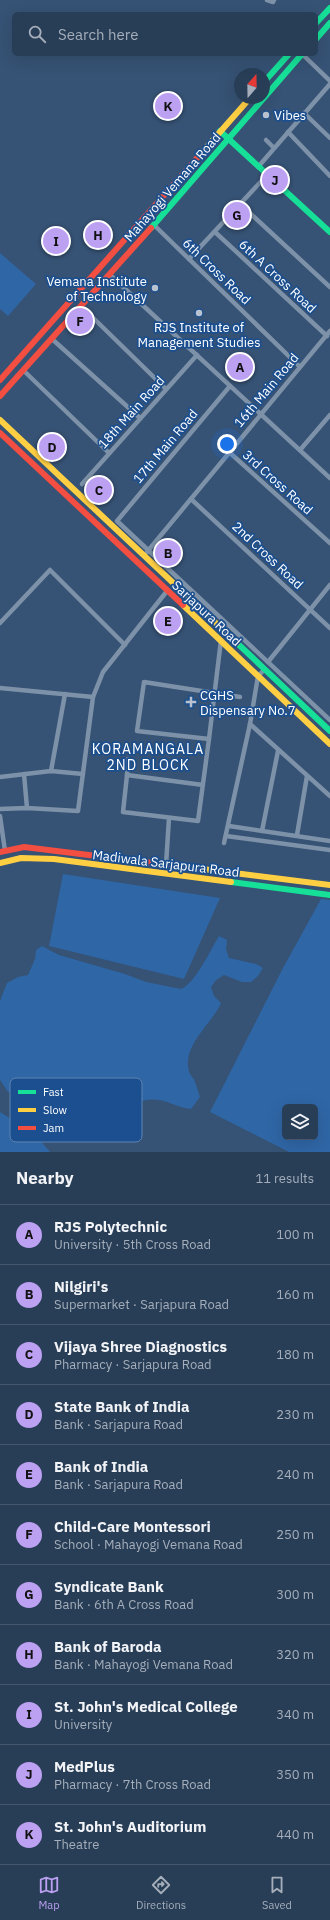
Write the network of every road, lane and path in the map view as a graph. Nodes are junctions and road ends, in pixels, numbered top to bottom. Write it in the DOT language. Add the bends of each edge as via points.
graph roads {
  1 [pos="267,0"];
  2 [pos="273,1"];
  3 [pos="330,8"];
  4 [pos="318,21"];
  5 [pos="330,23"];
  6 [pos="318,37"];
  7 [pos="287,56"];
  8 [pos="300,56"];
  9 [pos="304,56"];
  10 [pos="270,75"];
  11 [pos="330,81"];
  12 [pos="330,84"];
  13 [pos="245,104"];
  14 [pos="304,113"];
  15 [pos="220,131"];
  16 [pos="288,132"];
  17 [pos="229,138"];
  18 [pos="330,138"];
  19 [pos="266,140"];
  20 [pos="274,148"];
  21 [pos="258,167"];
  22 [pos="267,175"];
  23 [pos="330,176"];
  24 [pos="240,204"];
  25 [pos="154,225"];
  26 [pos="214,232"];
  27 [pos="330,232"];
  28 [pos="189,259"];
  29 [pos="110,275"];
  30 [pos="330,287"];
  31 [pos="81,306"];
  32 [pos="330,331"];
  33 [pos="327,336"];
  34 [pos="52,339"];
  35 [pos="197,355"];
  36 [pos="300,367"];
  37 [pos="23,370"];
  38 [pos="0,380"];
  39 [pos="230,386"];
  40 [pos="166,389"];
  41 [pos="0,396"];
  42 [pos="261,414"];
  43 [pos="330,415"];
  44 [pos="140,418"];
  45 [pos="0,420"];
  46 [pos="0,433"];
  47 [pos="300,450"];
  48 [pos="229,452"];
  49 [pos="109,453"];
  50 [pos="330,478"];
  51 [pos="75,491"];
  52 [pos="191,499"];
  53 [pos="117,521"];
  54 [pos="330,543"];
  55 [pos="149,550"];
  56 [pos="144,556"];
  57 [pos="330,584"];
  58 [pos="167,591"];
  59 [pos="310,609"];
  60 [pos="0,623"];
  61 [pos="330,628"];
  62 [pos="221,640"];
  63 [pos="125,645"];
  64 [pos="268,662"];
  65 [pos="264,670"];
  66 [pos="258,676"];
  67 [pos="0,688"];
  68 [pos="214,693"];
  69 [pos="65,694"];
  70 [pos="93,697"];
  71 [pos="240,697"];
  72 [pos="330,720"];
  73 [pos="250,724"];
  74 [pos="330,731"];
  75 [pos="209,739"];
  76 [pos="330,744"];
  77 [pos="278,751"];
  78 [pos="128,759"];
  79 [pos="51,770"];
  80 [pos="24,774"];
  81 [pos="83,774"];
  82 [pos="127,774"];
  83 [pos="308,776"];
  84 [pos="0,777"];
  85 [pos="203,785"];
  86 [pos="330,796"];
  87 [pos="27,808"];
  88 [pos="0,809"];
  89 [pos="0,816"];
  90 [pos="169,818"];
  91 [pos="229,826"];
  92 [pos="262,831"];
  93 [pos="297,835"];
  94 [pos="226,836"];
  95 [pos="330,841"];
  96 [pos="224,843"];
  97 [pos="330,850"];
  98 [pos="2,852"];
  99 [pos="112,858"];
  100 [pos="0,862"];
  101 [pos="166,865"];
  102 [pos="113,867"];
  103 [pos="330,885"];
  104 [pos="330,895"];
  1 -- 2 [label="street"];
  3 -- 4 [label="main road"];
  5 -- 6 [label="main road"];
  7 -- 10 [label="main road"];
  8 -- 17 [label="main road, Mahayogi Vemana Road"];
  9 -- 11 [label="street"];
  12 -- 14 [label="street"];
  13 -- 15 [label="main road, Mahayogi Vemana Road"];
  14 -- 16 [label="street"];
  14 -- 18 [label="street"];
  15 -- 17 [label="main road"];
  15 -- 38 [label="main road, Mahayogi Vemana Road"];
  16 -- 20 [label="street"];
  16 -- 23 [label="street"];
  17 -- 21 [label="main road"];
  17 -- 25 [label="main road, Mahayogi Vemana Road"];
  19 -- 20 [label="street"];
  20 -- 21 [label="street"];
  21 -- 22 [label="main road"];
  22 -- 24 [label="street"];
  22 -- 27 [label="main road"];
  24 -- 26 [label="street"];
  24 -- 30 [label="street"];
  25 -- 28 [label="street, 6th Cross Road"];
  25 -- 29 [label="main road, Mahayogi Vemana Road"];
  26 -- 28 [label="street"];
  26 -- 33 [label="street, 6th A Cross Road"];
  28 -- 36 [label="street, 6th Cross Road"];
  29 -- 31 [label="main road, Mahayogi Vemana Road"];
  29 -- 35 [label="street"];
  31 -- 34 [label="main road, Mahayogi Vemana Road"];
  31 -- 40 [label="street"];
  32 -- 33 [label="street, 16th Main Road"];
  33 -- 36 [label="street, 16th Main Road"];
  34 -- 37 [label="main road, Mahayogi Vemana Road"];
  34 -- 44 [label="street"];
  35 -- 39 [label="street"];
  35 -- 40 [label="street, 18th Main Road"];
  36 -- 42 [label="street, 16th Main Road"];
  37 -- 41 [label="main road, Mahayogi Vemana Road"];
  37 -- 49 [label="street"];
  39 -- 42 [label="street"];
  39 -- 53 [label="street, 17th Main Road"];
  40 -- 44 [label="street, 18th Main Road"];
  42 -- 47 [label="street"];
  42 -- 48 [label="street, 16th Main Road"];
  43 -- 47 [label="street"];
  44 -- 49 [label="street, 18th Main Road"];
  45 -- 51 [label="main road, Sarjapura Road"];
  46 -- 58 [label="main road, Sarjapura Road"];
  47 -- 50 [label="street"];
  48 -- 52 [label="street, 16th Main Road"];
  48 -- 54 [label="street, 3rd Cross Road"];
  49 -- 51 [label="street, 18th Main Road"];
  51 -- 56 [label="main road, Sarjapura Road"];
  52 -- 55 [label="street, 16th Main Road"];
  52 -- 59 [label="street, 2nd Cross Road"];
  53 -- 55 [label="street, Sarjapura Road"];
  55 -- 56 [label="street, 16th Main Road"];
  55 -- 64 [label="street, Sarjapura Road"];
  56 -- 65 [label="main road, Sarjapura Road"];
  57 -- 59 [label="street"];
  58 -- 62 [label="main road, Sarjapura Road"];
  58 -- 63 [label="street"];
  59 -- 61 [label="street, 2nd Cross Road"];
  59 -- 64 [label="street"];
  60 -- 63 [label="street" via="50,570"];
  62 -- 66 [label="main road, Sarjapura Road"];
  62 -- 68 [label="street"];
  63 -- 70 [label="street" via="103,672"];
  64 -- 72 [label="street, Sarjapura Road"];
  65 -- 66 [label="street"];
  65 -- 74 [label="main road, Sarjapura Road"];
  66 -- 73 [label="street"];
  66 -- 76 [label="main road, Sarjapura Road"];
  67 -- 69 [label="street"];
  68 -- 71 [label="street"];
  68 -- 75 [label="street"];
  68 -- 75 [label="street" via="144,682 137,731"];
  69 -- 70 [label="street"];
  69 -- 79 [label="street"];
  70 -- 81 [label="street"];
  73 -- 77 [label="street"];
  73 -- 91 [label="street"];
  75 -- 85 [label="street"];
  77 -- 83 [label="street"];
  77 -- 92 [label="street"];
  78 -- 82 [label="street"];
  79 -- 80 [label="street"];
  79 -- 81 [label="street"];
  80 -- 84 [label="street"];
  80 -- 87 [label="street"];
  81 -- 87 [label="street" via="78,811"];
  82 -- 85 [label="street"];
  82 -- 90 [label="street" via="123,812"];
  83 -- 86 [label="street"];
  83 -- 93 [label="street"];
  85 -- 90 [label="street" via="198,822"];
  87 -- 88 [label="street"];
  89 -- 98 [label="street"];
  90 -- 101 [label="street"];
  91 -- 92 [label="street"];
  91 -- 94 [label="street"];
  92 -- 93 [label="street"];
  93 -- 95 [label="street"];
  94 -- 96 [label="street"];
  94 -- 97 [label="street"];
  98 -- 99 [label="main road, Madiwala Sarjapura Road" via="24,847"];
  99 -- 101 [label="main road, Madiwala Sarjapura Road"];
  99 -- 102 [label="main road"];
  100 -- 102 [label="main road, Madiwala Sarjapura Road" via="21,858 54,859"];
  101 -- 103 [label="main road, Madiwala Sarjapura Road"];
  102 -- 104 [label="main road, Madiwala Sarjapura Road"];
}
